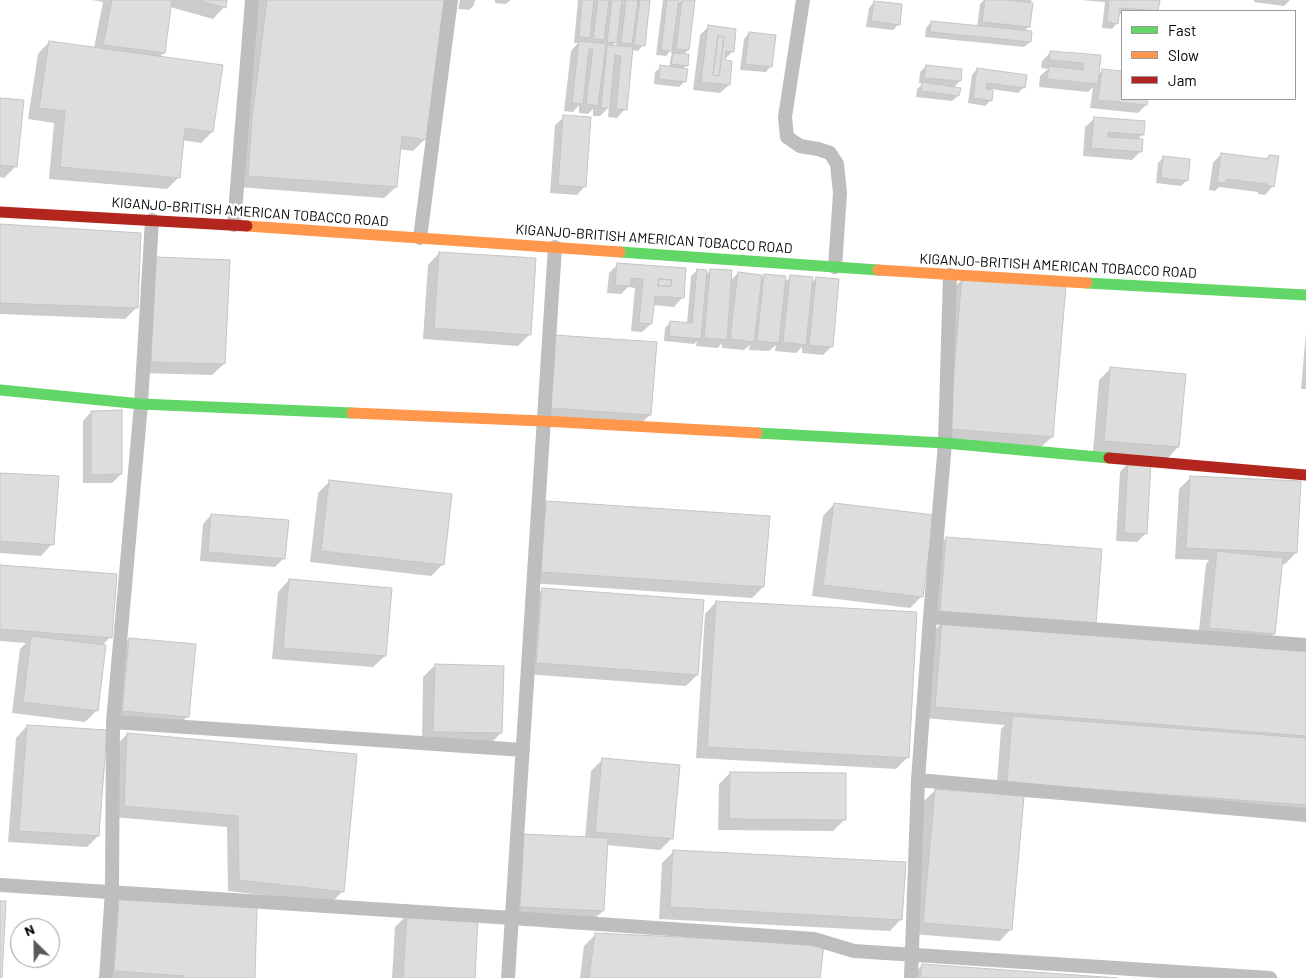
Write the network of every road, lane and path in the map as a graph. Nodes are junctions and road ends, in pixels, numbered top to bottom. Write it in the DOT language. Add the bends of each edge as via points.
graph roads {
  1 [pos="252,0"];
  2 [pos="451,0"];
  3 [pos="803,0"];
  4 [pos="0,212"];
  5 [pos="152,220"];
  6 [pos="234,225"];
  7 [pos="420,238"];
  8 [pos="555,247"];
  9 [pos="836,267"];
  10 [pos="950,275"];
  11 [pos="1306,295"];
  12 [pos="0,390"];
  13 [pos="141,404"];
  14 [pos="544,421"];
  15 [pos="944,444"];
  16 [pos="1306,476"];
  17 [pos="930,617"];
  18 [pos="1306,645"];
  19 [pos="112,722"];
  20 [pos="523,750"];
  21 [pos="918,780"];
  22 [pos="1306,814"];
  23 [pos="0,885"];
  24 [pos="112,891"];
  25 [pos="512,918"];
  26 [pos="912,954"];
  27 [pos="106,978"];
  28 [pos="508,978"];
  29 [pos="911,978"];
  30 [pos="1270,978"];
  1 -- 6 [label="street"];
  2 -- 7 [label="street"];
  3 -- 9 [label="street" via="785,117 787,137 800,146 830,153 837,164 840,193"];
  4 -- 5 [label="street, KIGANJO-BRITISH AMERICAN TOBACCO ROAD"];
  5 -- 6 [label="street, KIGANJO-BRITISH AMERICAN TOBACCO ROAD"];
  5 -- 13 [label="street"];
  6 -- 7 [label="street, KIGANJO-BRITISH AMERICAN TOBACCO ROAD"];
  7 -- 8 [label="street, KIGANJO-BRITISH AMERICAN TOBACCO ROAD"];
  8 -- 9 [label="street, KIGANJO-BRITISH AMERICAN TOBACCO ROAD"];
  8 -- 14 [label="street"];
  9 -- 10 [label="street, KIGANJO-BRITISH AMERICAN TOBACCO ROAD"];
  10 -- 11 [label="street, KIGANJO-BRITISH AMERICAN TOBACCO ROAD"];
  10 -- 15 [label="street"];
  12 -- 13 [label="street"];
  13 -- 14 [label="street"];
  13 -- 19 [label="street"];
  14 -- 15 [label="street"];
  14 -- 20 [label="street"];
  15 -- 16 [label="street"];
  15 -- 17 [label="street"];
  17 -- 18 [label="street"];
  17 -- 21 [label="street"];
  19 -- 20 [label="street"];
  19 -- 24 [label="street"];
  20 -- 25 [label="street"];
  21 -- 22 [label="street"];
  21 -- 26 [label="street"];
  23 -- 24 [label="street"];
  24 -- 25 [label="street"];
  24 -- 27 [label="street"];
  25 -- 26 [label="street" via="814,939 854,951"];
  25 -- 28 [label="street"];
  26 -- 29 [label="street"];
  26 -- 30 [label="street"];
}
